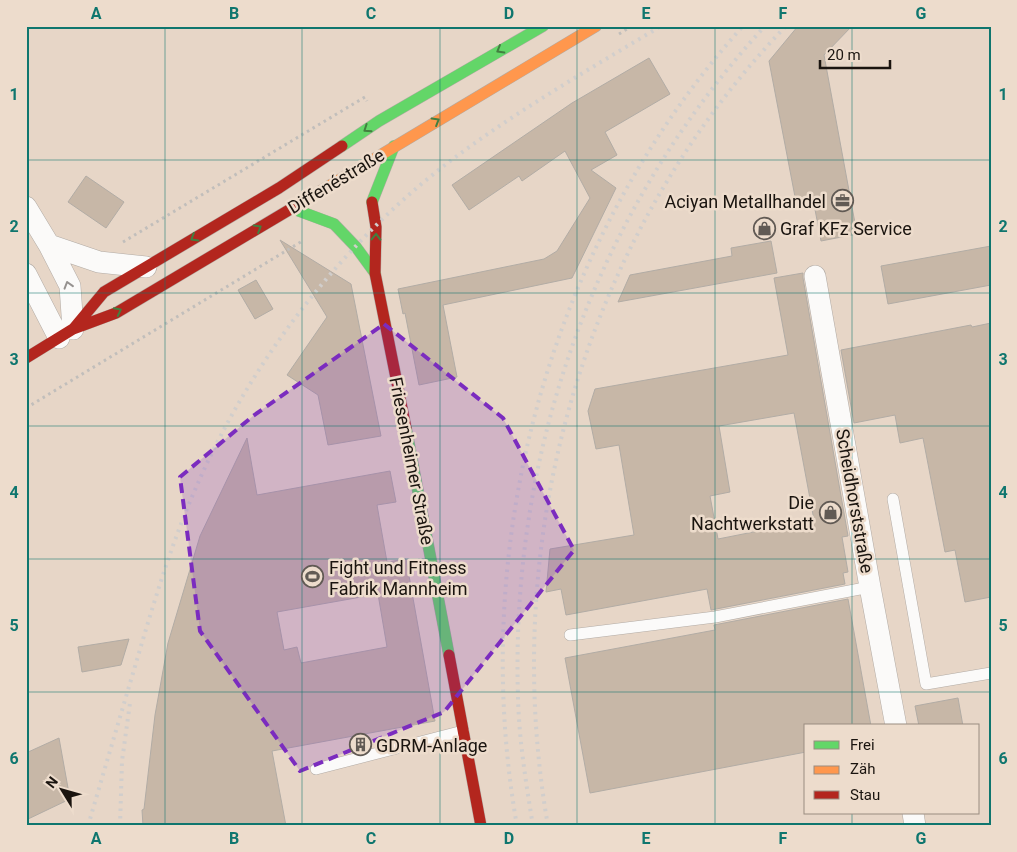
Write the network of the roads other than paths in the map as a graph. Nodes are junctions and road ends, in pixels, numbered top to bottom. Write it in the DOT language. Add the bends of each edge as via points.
graph roads {
  1 [pos="542,26"];
  2 [pos="596,26"];
  3 [pos="341,146"];
  4 [pos="394,146"];
  5 [pos="323,174"];
  6 [pos="351,189"];
  7 [pos="336,198"];
  8 [pos="26,206"];
  9 [pos="290,208"];
  10 [pos="49,245"];
  11 [pos="146,267"];
  12 [pos="375,272"];
  13 [pos="26,274"];
  14 [pos="815,276"];
  15 [pos="66,333"];
  16 [pos="26,358"];
  17 [pos="893,499"];
  18 [pos="870,587"];
  19 [pos="570,635"];
  20 [pos="991,673"];
  21 [pos="896,724"];
  22 [pos="463,732"];
  23 [pos="316,769"];
  24 [pos="481,826"];
  1 -- 3 [label="main road, Diffenéstraße, one-way"];
  4 -- 2 [label="main road, Diffenéstraße, one-way"];
  3 -- 5 [label="main road"];
  3 -- 5 [label="main road, Diffenéstraße"];
  4 -- 5 [label="main road, Diffenéstraße"];
  12 -- 4 [label="main road, Friesenheimer Straße, one-way" via="376,227 368,200"];
  5 -- 6 [label="main road"];
  5 -- 7 [label="main road"];
  5 -- 9 [label="main road, Diffenéstraße"];
  5 -- 11 [label="main road, Diffenéstraße, one-way" via="279,188"];
  8 -- 10 [label="street"];
  9 -- 12 [label="main road, Friesenheimer Straße" via="334,220"];
  15 -- 9 [label="main road, Diffenéstraße, one-way" via="116,313"];
  10 -- 11 [label="street" via="98,262"];
  15 -- 10 [label="street, one-way" via="70,286"];
  11 -- 15 [label="main road, Diffenéstraße" via="104,292"];
  12 -- 22 [label="main road, Friesenheimer Straße"];
  13 -- 15 [label="street"];
  14 -- 18 [label="street, Scheidhorststraße"];
  15 -- 16 [label="main road, Diffenéstraße"];
  17 -- 20 [label="lane" via="926,684"];
  18 -- 19 [label="lane" via="715,617"];
  18 -- 21 [label="street, Scheidhorststraße"];
  22 -- 23 [label="lane"];
  22 -- 24 [label="main road, Friesenheimer Straße"];
}
